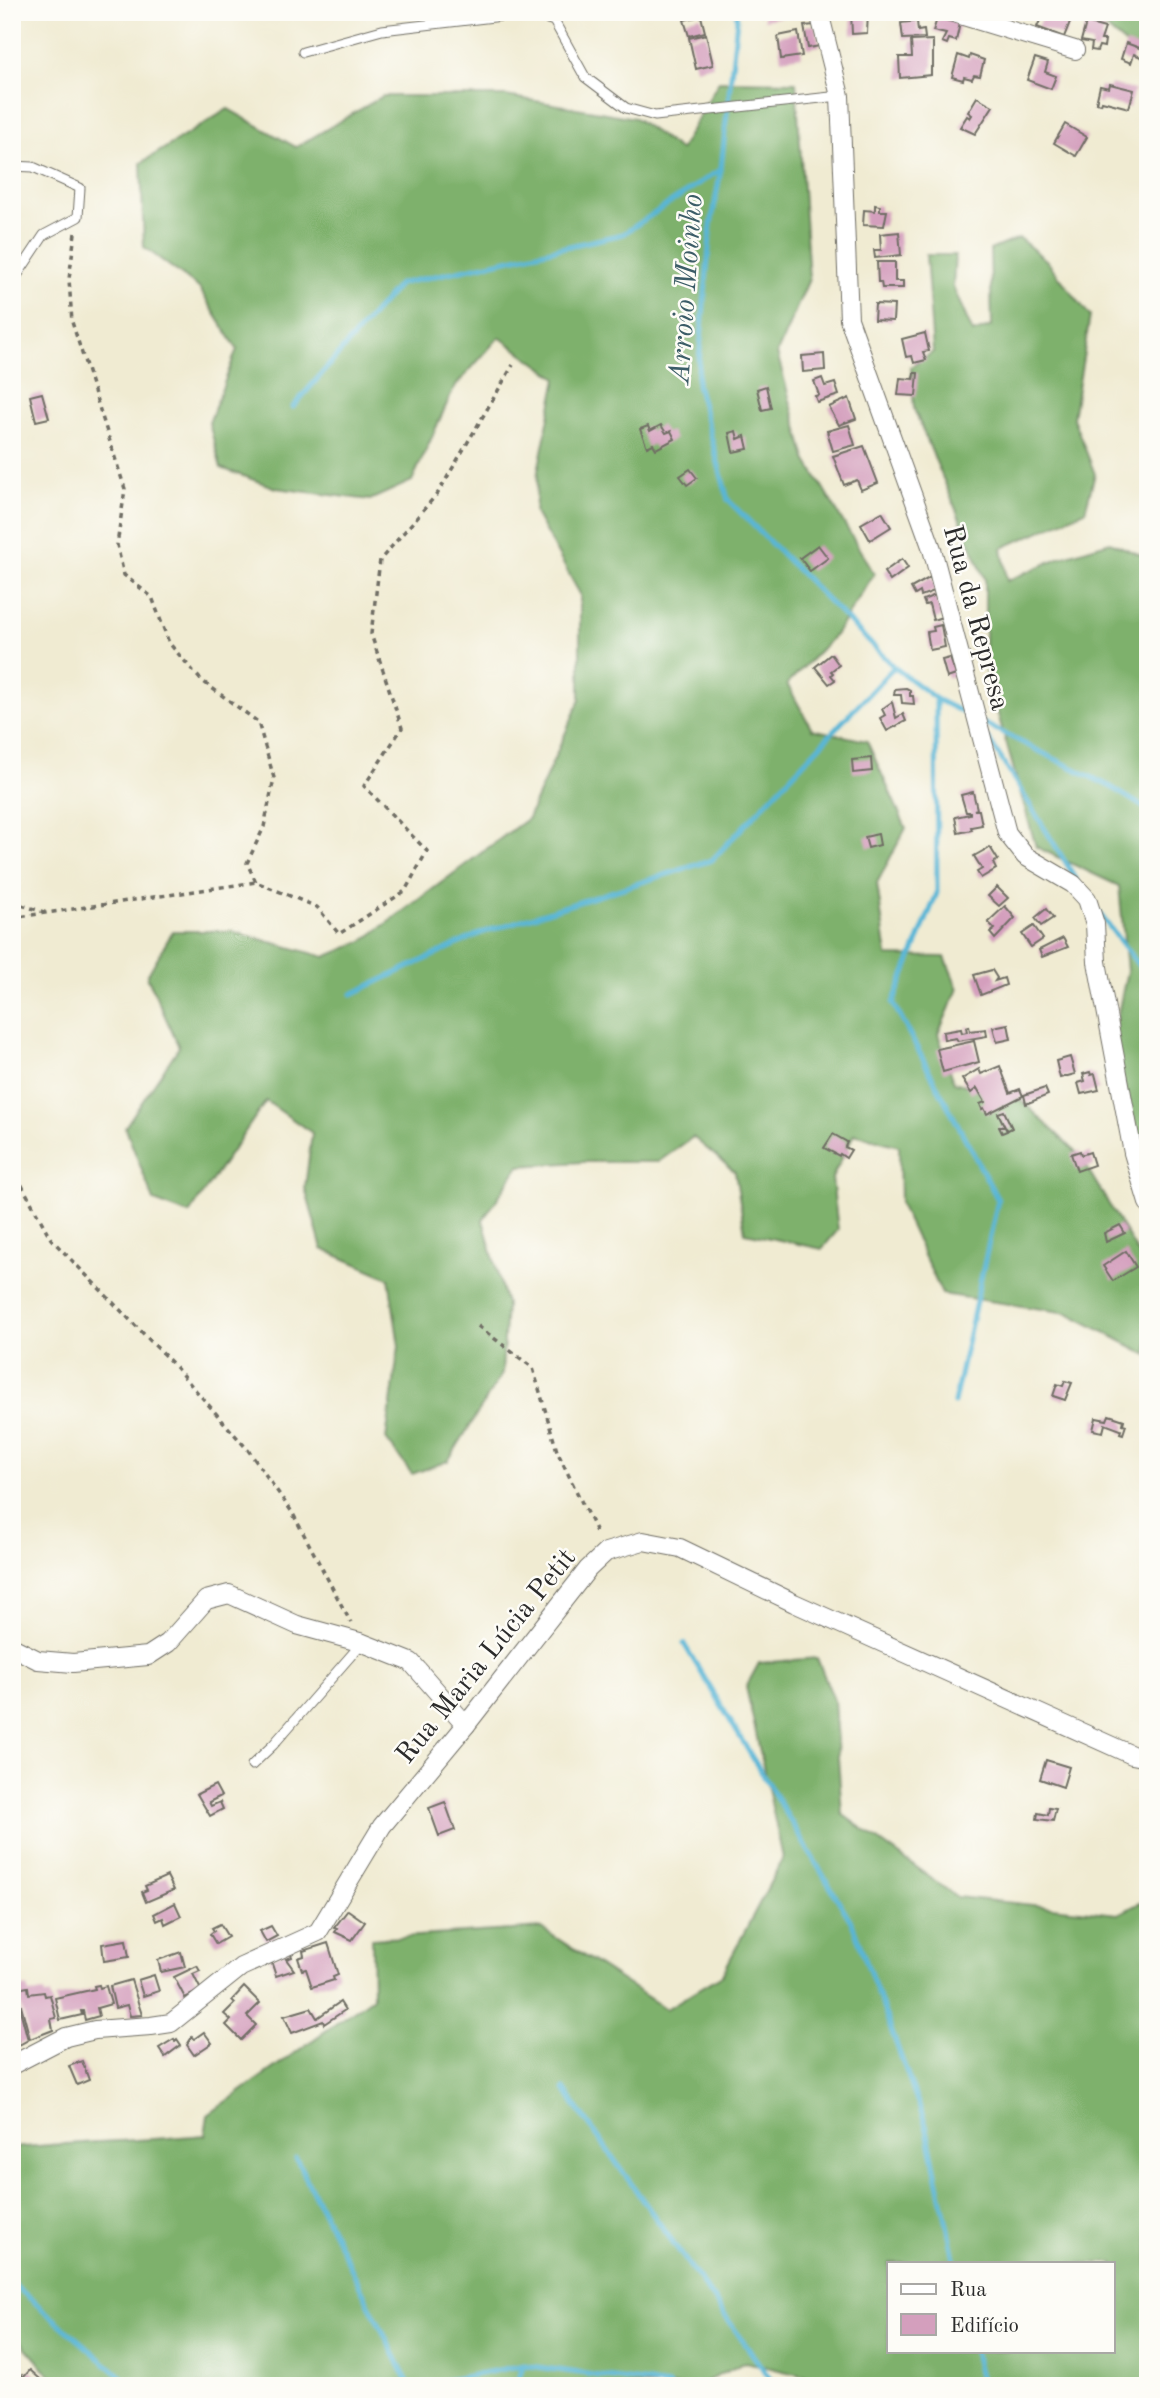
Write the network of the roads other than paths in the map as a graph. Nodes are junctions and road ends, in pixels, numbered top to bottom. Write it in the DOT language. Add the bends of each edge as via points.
graph roads {
  1 [pos="820,12"];
  2 [pos="950,12"];
  3 [pos="1075,50"];
  4 [pos="303,52"];
  5 [pos="840,96"];
  6 [pos="12,166"];
  7 [pos="12,283"];
  8 [pos="12,296"];
  9 [pos="13,325"];
  10 [pos="1148,1203"];
  11 [pos="363,1643"];
  12 [pos="12,1647"];
  13 [pos="466,1726"];
  14 [pos="1148,1758"];
  15 [pos="252,1765"];
  16 [pos="12,2064"];
  1 -- 5 [label="street, Rua da Represa"];
  2 -- 3 [label="street"];
  4 -- 5 [label="lane" via="382,30 529,13 554,21 585,77 626,108 655,116"];
  5 -- 10 [label="street, Rua da Represa" via="849,319 932,549 1007,833 1025,856 1073,884 1087,899 1133,1153"];
  6 -- 7 [label="lane" via="33,167 80,188 78,217 44,234"];
  8 -- 9 [label="lane"];
  11 -- 12 [label="street" via="298,1625 229,1594 206,1600 167,1643 148,1656 73,1663 38,1660"];
  11 -- 13 [label="street" via="411,1662"];
  11 -- 15 [label="lane"];
  13 -- 14 [label="street, Rua Maria Lúcia Petit" via="588,1569 606,1552 643,1541 680,1548 793,1603 1132,1755"];
  13 -- 16 [label="street, Rua Maria Lúcia Petit" via="382,1825 318,1932 241,1967 172,2023 66,2037"];
}
